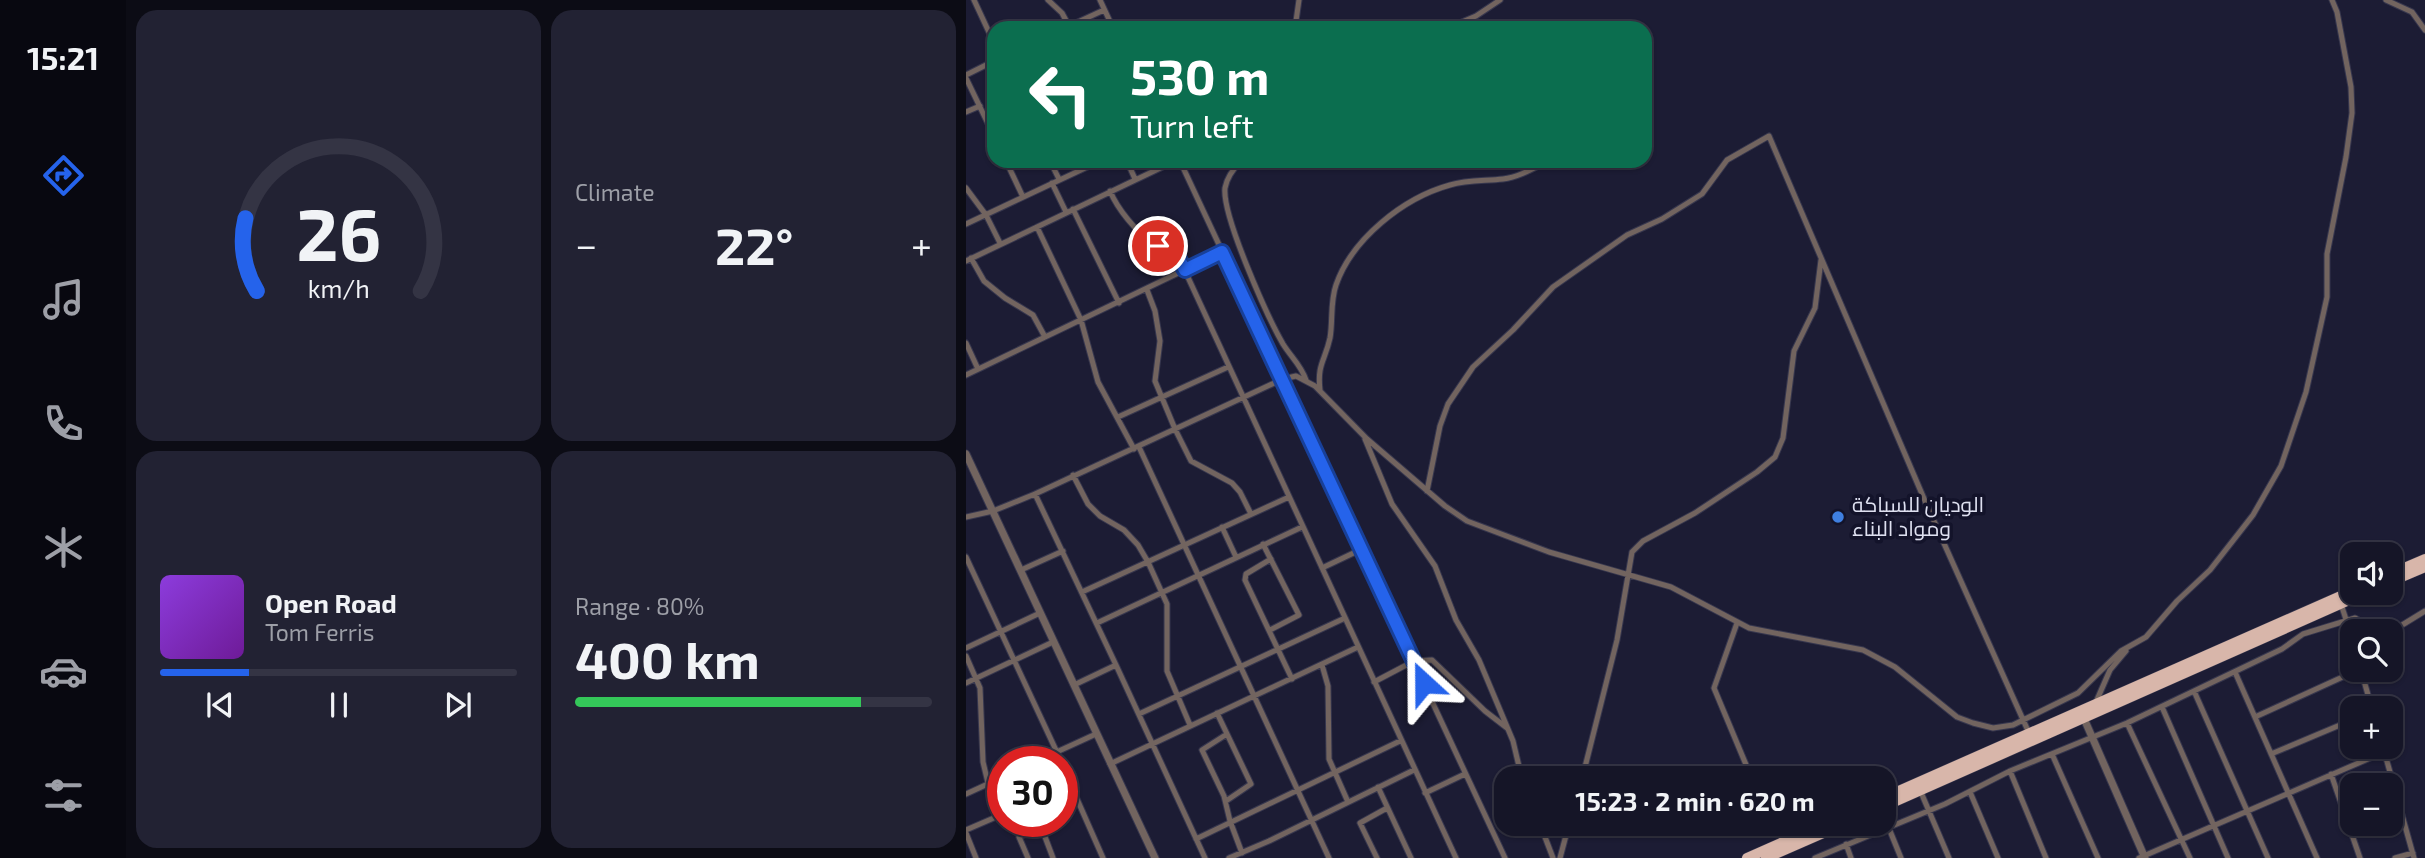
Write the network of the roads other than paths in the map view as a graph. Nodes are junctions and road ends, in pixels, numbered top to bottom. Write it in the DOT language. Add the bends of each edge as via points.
graph roads {
  1 [pos="974,0"];
  2 [pos="1048,0"];
  3 [pos="1100,0"];
  4 [pos="1299,0"];
  5 [pos="1500,0"];
  6 [pos="2332,0"];
  7 [pos="2386,0"];
  8 [pos="1104,10"];
  9 [pos="1065,21"];
  10 [pos="1081,21"];
  11 [pos="1110,21"];
  12 [pos="1296,21"];
  13 [pos="1464,21"];
  14 [pos="987,28"];
  15 [pos="2425,30"];
  16 [pos="987,65"];
  17 [pos="966,76"];
  18 [pos="980,106"];
  19 [pos="966,112"];
  20 [pos="987,121"];
  21 [pos="1009,168"];
  22 [pos="1054,168"];
  23 [pos="1084,168"];
  24 [pos="1130,168"];
  25 [pos="1161,168"];
  26 [pos="1180,168"];
  27 [pos="1234,168"];
  28 [pos="1531,168"];
  29 [pos="1059,179"];
  30 [pos="1136,179"];
  31 [pos="1052,183"];
  32 [pos="966,188"];
  33 [pos="1110,191"];
  34 [pos="1023,197"];
  35 [pos="1073,209"];
  36 [pos="1066,212"];
  37 [pos="986,215"];
  38 [pos="966,224"];
  39 [pos="1037,227"];
  40 [pos="1000,243"];
  41 [pos="1222,252"];
  42 [pos="969,259"];
  43 [pos="1821,259"];
  44 [pos="1185,270"];
  45 [pos="1147,290"];
  46 [pos="1119,303"];
  47 [pos="1081,320"];
  48 [pos="1045,337"];
  49 [pos="966,343"];
  50 [pos="1228,366"];
  51 [pos="978,369"];
  52 [pos="966,375"];
  53 [pos="1283,379"];
  54 [pos="1306,380"];
  55 [pos="1320,390"];
  56 [pos="1243,397"];
  57 [pos="1161,398"];
  58 [pos="1118,417"];
  59 [pos="1175,429"];
  60 [pos="1364,436"];
  61 [pos="1136,448"];
  62 [pos="966,454"];
  63 [pos="1073,475"];
  64 [pos="1427,491"];
  65 [pos="1035,494"];
  66 [pos="1289,497"];
  67 [pos="993,511"];
  68 [pos="1251,514"];
  69 [pos="966,517"];
  70 [pos="1222,527"];
  71 [pos="1302,527"];
  72 [pos="1263,544"];
  73 [pos="1185,545"];
  74 [pos="1362,549"];
  75 [pos="1063,551"];
  76 [pos="966,557"];
  77 [pos="1236,558"];
  78 [pos="1271,559"];
  79 [pos="2425,559"];
  80 [pos="1148,562"];
  81 [pos="2425,567"];
  82 [pos="1322,568"];
  83 [pos="2403,568"];
  84 [pos="1021,570"];
  85 [pos="1199,574"];
  86 [pos="1629,574"];
  87 [pos="2403,576"];
  88 [pos="1082,592"];
  89 [pos="1162,592"];
  90 [pos="2340,596"];
  91 [pos="2340,604"];
  92 [pos="2425,611"];
  93 [pos="1040,613"];
  94 [pos="1345,618"];
  95 [pos="2340,622"];
  96 [pos="1097,623"];
  97 [pos="1737,624"];
  98 [pos="2403,626"];
  99 [pos="1270,630"];
  100 [pos="1000,632"];
  101 [pos="1053,642"];
  102 [pos="2131,646"];
  103 [pos="1358,647"];
  104 [pos="966,648"];
  105 [pos="1279,649"];
  106 [pos="966,656"];
  107 [pos="1013,661"];
  108 [pos="1414,661"];
  109 [pos="1116,664"];
  110 [pos="1322,665"];
  111 [pos="1241,667"];
  112 [pos="2235,672"];
  113 [pos="977,678"];
  114 [pos="1292,679"];
  115 [pos="2340,679"];
  116 [pos="1374,681"];
  117 [pos="966,683"];
  118 [pos="1074,685"];
  119 [pos="2194,691"];
  120 [pos="1255,696"];
  121 [pos="1176,697"];
  122 [pos="2095,704"];
  123 [pos="2162,707"];
  124 [pos="1217,713"];
  125 [pos="1139,714"];
  126 [pos="2082,714"];
  127 [pos="2255,718"];
  128 [pos="2023,720"];
  129 [pos="2127,723"];
  130 [pos="1190,725"];
  131 [pos="2340,725"];
  132 [pos="1509,730"];
  133 [pos="2029,733"];
  134 [pos="1096,734"];
  135 [pos="1227,734"];
  136 [pos="2093,738"];
  137 [pos="1400,741"];
  138 [pos="1151,744"];
  139 [pos="1054,746"];
  140 [pos="1070,746"];
  141 [pos="2052,754"];
  142 [pos="2271,754"];
  143 [pos="2364,759"];
  144 [pos="2386,759"];
  145 [pos="1110,764"];
  146 [pos="1519,766"];
  147 [pos="1584,766"];
  148 [pos="1747,766"];
  149 [pos="1414,770"];
  150 [pos="1334,771"];
  151 [pos="2010,771"];
  152 [pos="2331,774"];
  153 [pos="1465,775"];
  154 [pos="987,778"];
  155 [pos="987,784"];
  156 [pos="1378,787"];
  157 [pos="1297,789"];
  158 [pos="1920,790"];
  159 [pos="1896,792"];
  160 [pos="1970,792"];
  161 [pos="1425,793"];
  162 [pos="2288,793"];
  163 [pos="966,794"];
  164 [pos="1078,801"];
  165 [pos="1226,801"];
  166 [pos="1896,801"];
  167 [pos="1348,802"];
  168 [pos="1387,808"];
  169 [pos="1929,810"];
  170 [pos="2247,810"];
  171 [pos="1230,821"];
  172 [pos="1311,821"];
  173 [pos="987,822"];
  174 [pos="1896,823"];
  175 [pos="2214,825"];
  176 [pos="966,832"];
  177 [pos="1545,836"];
  178 [pos="1566,836"];
  179 [pos="1789,836"];
  180 [pos="1798,836"];
  181 [pos="1816,836"];
  182 [pos="1865,836"];
  183 [pos="1892,836"];
  184 [pos="1019,837"];
  185 [pos="1045,837"];
  186 [pos="1196,839"];
  187 [pos="1791,839"];
  188 [pos="2182,839"];
  189 [pos="1846,844"];
  190 [pos="1242,853"];
  191 [pos="1376,856"];
  192 [pos="2413,856"];
  193 [pos="2142,857"];
  194 [pos="976,858"];
  195 [pos="1028,858"];
  196 [pos="1053,858"];
  197 [pos="1103,858"];
  198 [pos="1153,858"];
  199 [pos="1205,858"];
  200 [pos="1229,858"];
  201 [pos="1329,858"];
  202 [pos="1367,858"];
  203 [pos="1411,858"];
  204 [pos="1456,858"];
  205 [pos="1505,858"];
  206 [pos="1553,858"];
  207 [pos="1560,858"];
  208 [pos="1747,858"];
  209 [pos="1766,858"];
  210 [pos="1815,858"];
  211 [pos="1851,858"];
  212 [pos="1900,858"];
  213 [pos="1949,858"];
  214 [pos="1998,858"];
  215 [pos="2046,858"];
  216 [pos="2098,858"];
  217 [pos="2190,858"];
  218 [pos="2228,858"];
  219 [pos="2268,858"];
  220 [pos="2317,858"];
  221 [pos="2360,858"];
  222 [pos="2395,858"];
  1 -- 14 [label="street"];
  2 -- 9 [label="street"];
  3 -- 8 [label="street"];
  4 -- 12 [label="street"];
  5 -- 13 [label="street"];
  6 -- 102 [label="street" via="2351,87 2352,113 2327,254 2327,297 2296,427 2276,478 2253,515 2200,581 2146,637"];
  7 -- 15 [label="street" via="2412,12"];
  8 -- 10 [label="street"];
  8 -- 11 [label="street"];
  16 -- 17 [label="street"];
  17 -- 18 [label="street"];
  18 -- 19 [label="street"];
  18 -- 20 [label="street"];
  21 -- 34 [label="street"];
  22 -- 29 [label="street"];
  23 -- 29 [label="street"];
  24 -- 30 [label="street"];
  25 -- 30 [label="street"];
  26 -- 41 [label="street"];
  27 -- 54 [label="street" via="1226,184 1228,212 1261,298"];
  28 -- 55 [label="street" via="1507,178 1434,190 1376,227 1335,287 1329,340 1318,372"];
  29 -- 31 [label="street"];
  30 -- 33 [label="street"];
  31 -- 34 [label="street"];
  31 -- 36 [label="street"];
  32 -- 37 [label="street"];
  33 -- 35 [label="street"];
  33 -- 44 [label="street" via="1147,238 1173,252"];
  34 -- 37 [label="street"];
  35 -- 36 [label="street"];
  35 -- 46 [label="street"];
  36 -- 39 [label="street"];
  37 -- 38 [label="street"];
  37 -- 40 [label="street"];
  39 -- 40 [label="street"];
  39 -- 47 [label="street"];
  40 -- 42 [label="street"];
  41 -- 44 [label="street"];
  41 -- 53 [label="street"];
  42 -- 48 [label="street" via="984,281 1033,315"];
  43 -- 64 [label="street" via="1769,136 1727,160 1702,194 1627,235 1553,287 1473,366 1448,404"];
  43 -- 86 [label="street" via="1815,308 1794,351 1783,438 1775,457 1695,513 1643,541 1632,552"];
  43 -- 128 [label="street"];
  44 -- 45 [label="street"];
  44 -- 50 [label="street"];
  45 -- 46 [label="street"];
  45 -- 57 [label="street" via="1160,341 1154,375"];
  46 -- 47 [label="street"];
  47 -- 48 [label="street"];
  47 -- 58 [label="street" via="1097,382"];
  48 -- 51 [label="street"];
  49 -- 51 [label="street"];
  50 -- 56 [label="street"];
  50 -- 57 [label="street"];
  51 -- 52 [label="street"];
  53 -- 54 [label="street"];
  53 -- 56 [label="street"];
  53 -- 74 [label="street"];
  54 -- 55 [label="street"];
  55 -- 60 [label="street"];
  56 -- 59 [label="street"];
  56 -- 66 [label="street"];
  57 -- 58 [label="street"];
  57 -- 59 [label="street"];
  58 -- 61 [label="street"];
  59 -- 61 [label="street"];
  59 -- 68 [label="street" via="1191,461 1232,483"];
  60 -- 64 [label="street"];
  60 -- 132 [label="street" via="1392,504 1439,575"];
  61 -- 63 [label="street"];
  61 -- 73 [label="street"];
  62 -- 67 [label="street"];
  63 -- 65 [label="street"];
  63 -- 80 [label="street" via="1088,504 1124,530"];
  64 -- 86 [label="street" via="1476,525"];
  65 -- 67 [label="street"];
  65 -- 75 [label="street"];
  66 -- 68 [label="street"];
  66 -- 71 [label="street"];
  67 -- 69 [label="street"];
  67 -- 84 [label="street"];
  68 -- 70 [label="street"];
  70 -- 73 [label="street"];
  70 -- 77 [label="street"];
  71 -- 72 [label="street"];
  71 -- 82 [label="street"];
  72 -- 77 [label="street"];
  72 -- 78 [label="street"];
  73 -- 80 [label="street"];
  73 -- 85 [label="street"];
  74 -- 82 [label="street"];
  74 -- 108 [label="street"];
  75 -- 84 [label="street"];
  75 -- 88 [label="street"];
  76 -- 100 [label="street"];
  77 -- 85 [label="street"];
  78 -- 99 [label="street" via="1244,577"];
  78 -- 99 [label="street" via="1299,615"];
  79 -- 83 [label="highway"];
  80 -- 88 [label="street"];
  80 -- 89 [label="street"];
  81 -- 87 [label="highway"];
  82 -- 94 [label="street"];
  84 -- 93 [label="street"];
  85 -- 89 [label="street"];
  85 -- 111 [label="street"];
  86 -- 97 [label="street" via="1671,587"];
  86 -- 147 [label="street"];
  88 -- 96 [label="street"];
  89 -- 96 [label="street"];
  89 -- 121 [label="street" via="1168,608 1167,671"];
  90 -- 122 [label="highway"];
  91 -- 126 [label="highway"];
  92 -- 98 [label="street"];
  93 -- 100 [label="street"];
  93 -- 101 [label="street"];
  94 -- 103 [label="street"];
  94 -- 105 [label="street"];
  95 -- 112 [label="street" via="2303,634"];
  96 -- 109 [label="street"];
  97 -- 128 [label="street" via="1863,650 1973,723 2003,728"];
  97 -- 148 [label="street" via="1714,688"];
  99 -- 105 [label="street"];
  100 -- 104 [label="street"];
  100 -- 107 [label="street"];
  101 -- 107 [label="street"];
  101 -- 118 [label="street"];
  102 -- 122 [label="street" via="2110,670"];
  102 -- 128 [label="street" via="2078,693"];
  103 -- 110 [label="street"];
  103 -- 116 [label="street"];
  105 -- 111 [label="street"];
  105 -- 114 [label="street"];
  106 -- 113 [label="street"];
  107 -- 113 [label="street"];
  107 -- 139 [label="street"];
  108 -- 116 [label="street"];
  108 -- 132 [label="street" via="1434,661"];
  108 -- 153 [label="street"];
  109 -- 118 [label="street"];
  109 -- 125 [label="street"];
  110 -- 114 [label="street"];
  110 -- 150 [label="street" via="1328,686 1329,755"];
  111 -- 120 [label="street"];
  111 -- 121 [label="street"];
  112 -- 119 [label="street"];
  112 -- 127 [label="street"];
  113 -- 117 [label="street"];
  113 -- 154 [label="street"];
  114 -- 120 [label="street"];
  115 -- 127 [label="street"];
  116 -- 137 [label="street"];
  118 -- 134 [label="street"];
  119 -- 123 [label="street"];
  119 -- 170 [label="street"];
  120 -- 124 [label="street"];
  120 -- 157 [label="street"];
  121 -- 125 [label="street"];
  121 -- 130 [label="street"];
  122 -- 126 [label="highway"];
  123 -- 129 [label="street"];
  123 -- 175 [label="street"];
  124 -- 130 [label="street"];
  124 -- 135 [label="street"];
  125 -- 138 [label="street"];
  126 -- 133 [label="highway"];
  126 -- 136 [label="street"];
  126 -- 158 [label="highway"];
  127 -- 142 [label="street"];
  128 -- 133 [label="street"];
  129 -- 136 [label="street"];
  129 -- 188 [label="street"];
  130 -- 138 [label="street"];
  131 -- 142 [label="street"];
  132 -- 146 [label="street"];
  133 -- 159 [label="highway"];
  134 -- 140 [label="street"];
  134 -- 145 [label="street"];
  135 -- 165 [label="street" via="1251,784"];
  135 -- 165 [label="street" via="1202,750"];
  136 -- 141 [label="street"];
  136 -- 193 [label="street"];
  137 -- 149 [label="street"];
  137 -- 150 [label="street"];
  138 -- 145 [label="street"];
  138 -- 186 [label="street"];
  141 -- 151 [label="street"];
  141 -- 216 [label="street"];
  142 -- 162 [label="street"];
  143 -- 152 [label="street"];
  144 -- 192 [label="street"];
  145 -- 198 [label="street"];
  149 -- 156 [label="street"];
  149 -- 161 [label="street"];
  150 -- 157 [label="street"];
  150 -- 167 [label="street"];
  151 -- 160 [label="street"];
  151 -- 215 [label="street"];
  152 -- 162 [label="street"];
  152 -- 221 [label="street"];
  153 -- 161 [label="street"];
  153 -- 205 [label="street"];
  155 -- 163 [label="street"];
  156 -- 167 [label="street"];
  156 -- 168 [label="street"];
  157 -- 171 [label="street"];
  157 -- 172 [label="street"];
  158 -- 166 [label="highway"];
  158 -- 169 [label="street"];
  160 -- 169 [label="street"];
  160 -- 214 [label="street"];
  161 -- 204 [label="street"];
  162 -- 170 [label="street"];
  162 -- 220 [label="street"];
  164 -- 197 [label="street"];
  165 -- 171 [label="street"];
  167 -- 172 [label="street"];
  168 -- 191 [label="street" via="1360,823"];
  168 -- 203 [label="street"];
  169 -- 174 [label="street"];
  169 -- 213 [label="street"];
  170 -- 175 [label="street"];
  170 -- 219 [label="street"];
  171 -- 186 [label="street"];
  171 -- 190 [label="street"];
  172 -- 190 [label="street"];
  172 -- 201 [label="street"];
  173 -- 176 [label="street"];
  175 -- 188 [label="street"];
  175 -- 218 [label="street"];
  176 -- 194 [label="street"];
  177 -- 206 [label="street"];
  178 -- 207 [label="street"];
  179 -- 187 [label="street"];
  180 -- 187 [label="highway"];
  181 -- 209 [label="highway"];
  182 -- 189 [label="street"];
  183 -- 212 [label="street"];
  184 -- 195 [label="street"];
  185 -- 196 [label="street"];
  186 -- 199 [label="street"];
  187 -- 208 [label="highway"];
  188 -- 193 [label="street"];
  188 -- 217 [label="street"];
  189 -- 210 [label="street"];
  189 -- 211 [label="street"];
  190 -- 200 [label="street"];
  191 -- 202 [label="street"];
  192 -- 222 [label="street"];
}
